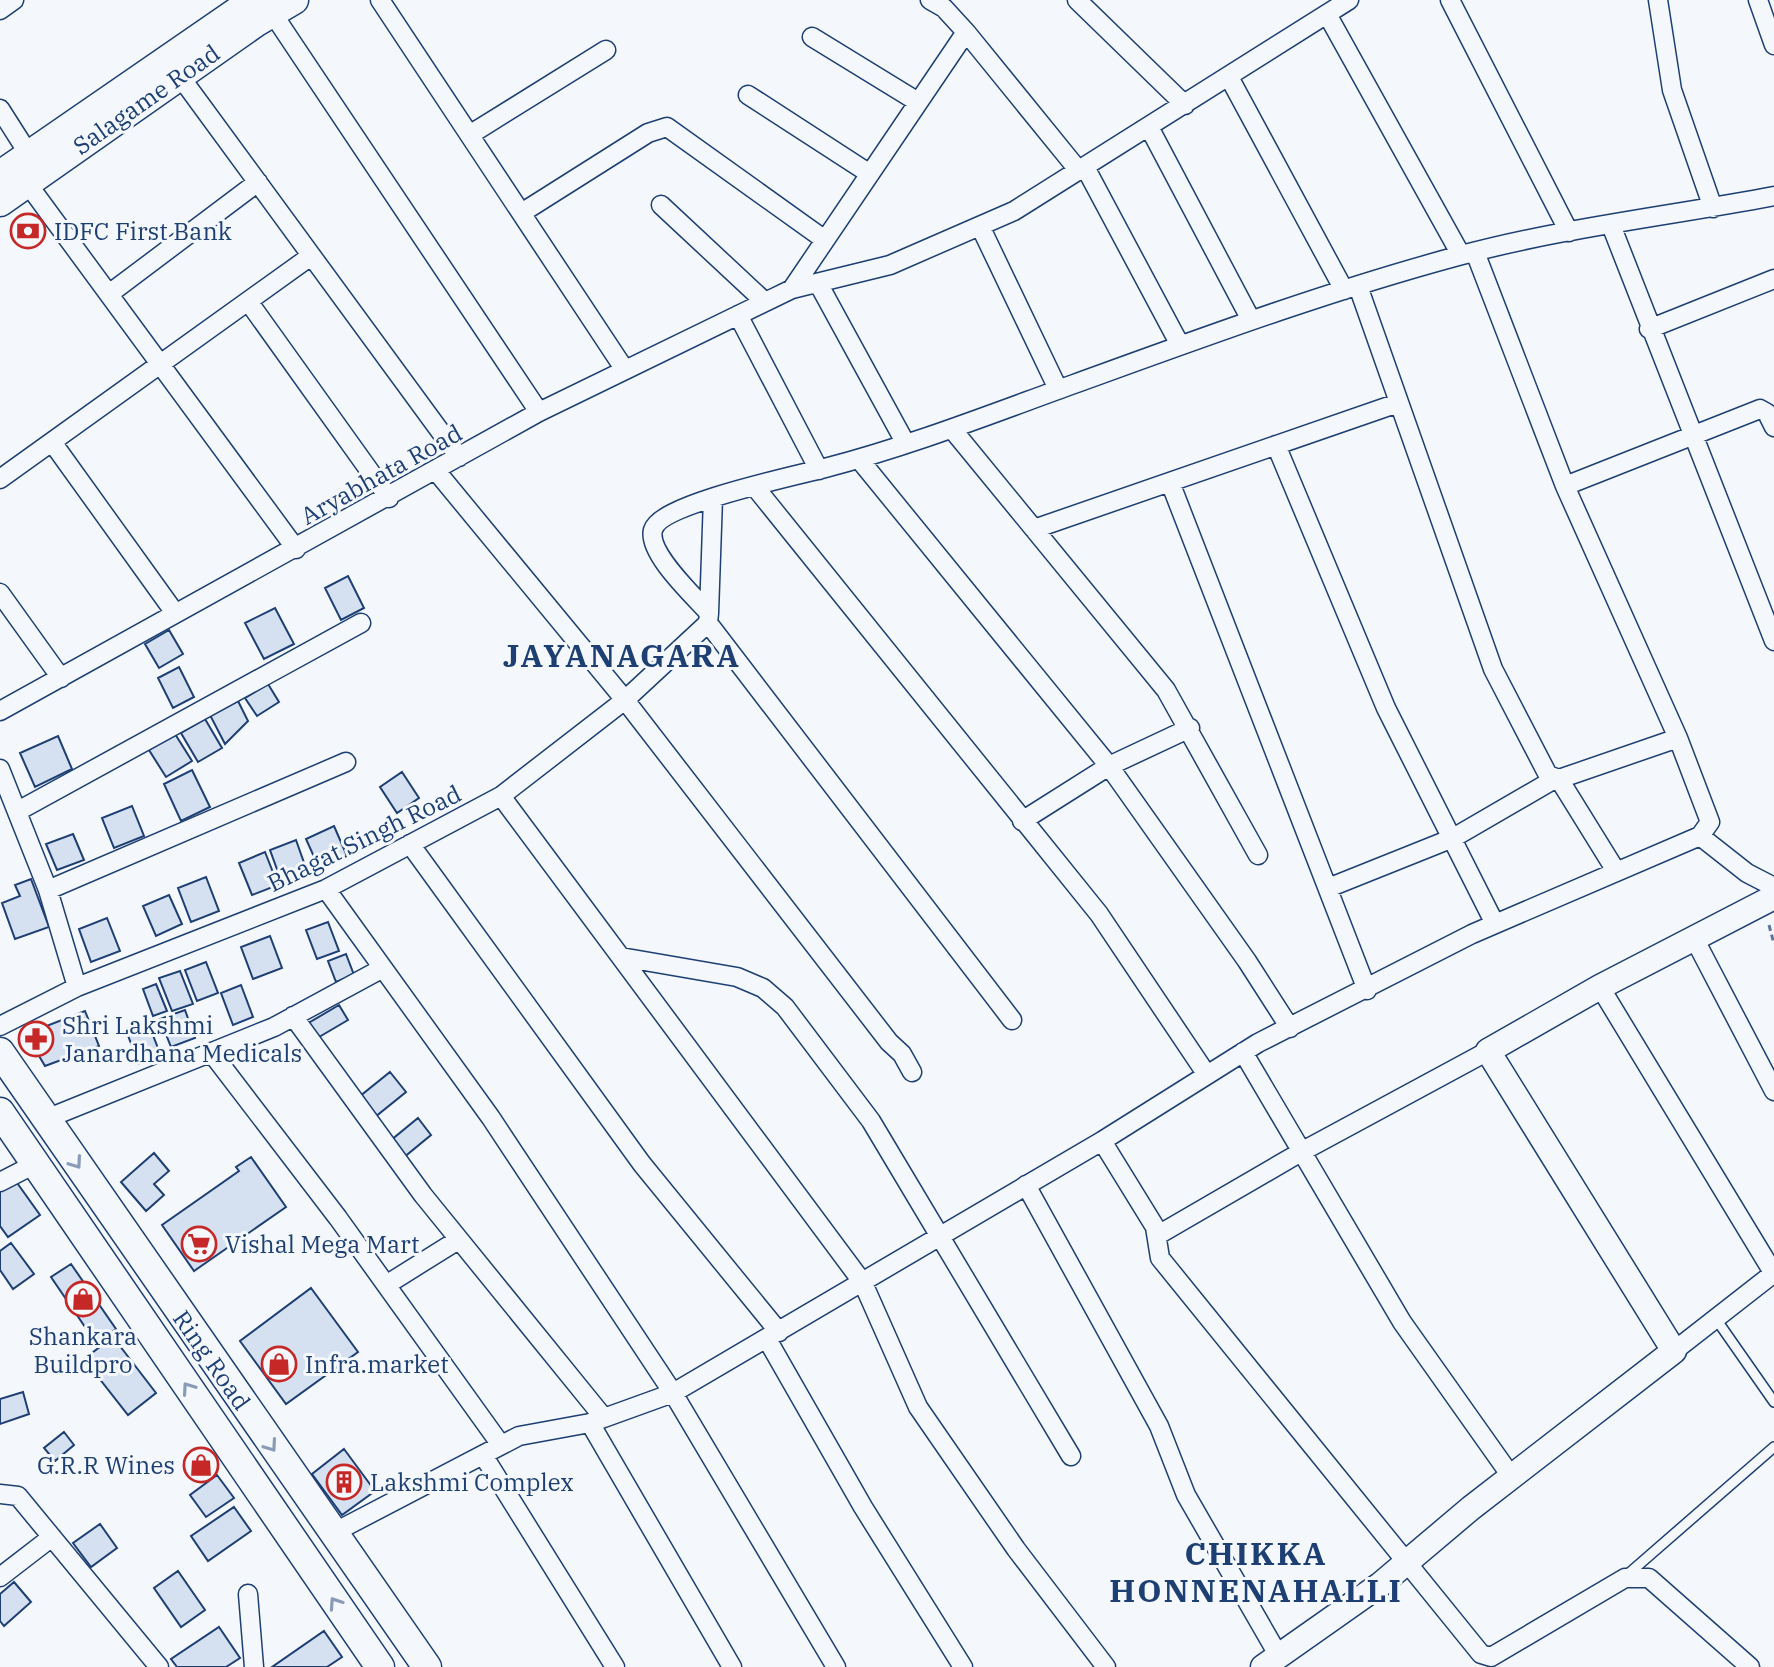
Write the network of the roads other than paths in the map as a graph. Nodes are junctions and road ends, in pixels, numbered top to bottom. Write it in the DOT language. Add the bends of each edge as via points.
graph roads {
  1 [pos="14,0"];
  2 [pos="380,0"];
  3 [pos="930,0"];
  4 [pos="1077,0"];
  5 [pos="1349,0"];
  6 [pos="1450,0"];
  7 [pos="1658,0"];
  8 [pos="1758,0"];
  9 [pos="274,5"];
  10 [pos="0,10"];
  11 [pos="1327,14"];
  12 [pos="966,32"];
  13 [pos="812,37"];
  14 [pos="1774,45"];
  15 [pos="606,50"];
  16 [pos="179,75"];
  17 [pos="1229,77"];
  18 [pos="748,95"];
  19 [pos="918,102"];
  20 [pos="1185,105"];
  21 [pos="0,109"];
  22 [pos="1149,127"];
  23 [pos="471,134"];
  24 [pos="1082,169"];
  25 [pos="32,170"];
  26 [pos="870,174"];
  27 [pos="0,175"];
  28 [pos="258,182"];
  29 [pos="1774,196"];
  30 [pos="0,202"];
  31 [pos="661,205"];
  32 [pos="1713,208"];
  33 [pos="523,212"];
  34 [pos="1611,225"];
  35 [pos="981,228"];
  36 [pos="1569,232"];
  37 [pos="825,240"];
  38 [pos="1468,254"];
  39 [pos="311,256"];
  40 [pos="1774,279"];
  41 [pos="818,283"];
  42 [pos="1351,288"];
  43 [pos="792,289"];
  44 [pos="109,294"];
  45 [pos="248,301"];
  46 [pos="765,302"];
  47 [pos="738,315"];
  48 [pos="1251,320"];
  49 [pos="1649,329"];
  50 [pos="1180,345"];
  51 [pos="160,364"];
  52 [pos="625,370"];
  53 [pos="1058,389"];
  54 [pos="1398,403"];
  55 [pos="539,412"];
  56 [pos="1774,427"];
  57 [pos="952,429"];
  58 [pos="1691,434"];
  59 [pos="52,442"];
  60 [pos="906,444"];
  61 [pos="1276,445"];
  62 [pos="459,457"];
  63 [pos="859,459"];
  64 [pos="819,470"];
  65 [pos="437,472"];
  66 [pos="0,479"];
  67 [pos="1170,482"];
  68 [pos="1565,486"];
  69 [pos="755,487"];
  70 [pos="389,498"];
  71 [pos="713,498"];
  72 [pos="1034,529"];
  73 [pos="296,549"];
  74 [pos="0,593"];
  75 [pos="175,613"];
  76 [pos="708,618"];
  77 [pos="361,623"];
  78 [pos="1774,641"];
  79 [pos="61,678"];
  80 [pos="625,700"];
  81 [pos="0,711"];
  82 [pos="1190,728"];
  83 [pos="1678,738"];
  84 [pos="346,762"];
  85 [pos="1109,766"];
  86 [pos="0,769"];
  87 [pos="1556,780"];
  88 [pos="501,796"];
  89 [pos="18,811"];
  90 [pos="1022,821"];
  91 [pos="1700,836"];
  92 [pos="1453,838"];
  93 [pos="410,844"];
  94 [pos="1258,855"];
  95 [pos="1616,871"];
  96 [pos="1774,887"];
  97 [pos="1328,888"];
  98 [pos="326,889"];
  99 [pos="48,890"];
  100 [pos="1774,897"];
  101 [pos="1495,924"];
  102 [pos="1694,938"];
  103 [pos="621,957"];
  104 [pos="383,968"];
  105 [pos="77,987"];
  106 [pos="1600,987"];
  107 [pos="1367,990"];
  108 [pos="293,1016"];
  109 [pos="1012,1020"];
  110 [pos="0,1026"];
  111 [pos="1290,1028"];
  112 [pos="1488,1051"];
  113 [pos="0,1052"];
  114 [pos="211,1052"];
  115 [pos="1243,1052"];
  116 [pos="912,1072"];
  117 [pos="1207,1075"];
  118 [pos="1774,1091"];
  119 [pos="0,1112"];
  120 [pos="46,1119"];
  121 [pos="1102,1141"];
  122 [pos="1301,1152"];
  123 [pos="35,1164"];
  124 [pos="0,1182"];
  125 [pos="1026,1185"];
  126 [pos="1158,1235"];
  127 [pos="939,1237"];
  128 [pos="458,1240"];
  129 [pos="1774,1274"];
  130 [pos="863,1283"];
  131 [pos="386,1285"];
  132 [pos="1716,1319"];
  133 [pos="773,1336"];
  134 [pos="1674,1351"];
  135 [pos="673,1393"];
  136 [pos="1774,1402"];
  137 [pos="597,1421"];
  138 [pos="501,1445"];
  139 [pos="1774,1447"];
  140 [pos="483,1455"];
  141 [pos="1071,1456"];
  142 [pos="1511,1476"];
  143 [pos="0,1494"];
  144 [pos="333,1533"];
  145 [pos="52,1537"];
  146 [pos="302,1553"];
  147 [pos="1406,1563"];
  148 [pos="0,1577"];
  149 [pos="1625,1578"];
  150 [pos="248,1594"];
  151 [pos="1479,1662"];
  152 [pos="1271,1663"];
  153 [pos="159,1667"];
  154 [pos="254,1667"];
  155 [pos="380,1667"];
  156 [pos="427,1667"];
  157 [pos="615,1667"];
  158 [pos="732,1667"];
  159 [pos="836,1667"];
  160 [pos="963,1667"];
  161 [pos="1106,1667"];
  162 [pos="1750,1667"];
  1 -- 10 [label="street"];
  2 -- 23 [label="street"];
  3 -- 12 [label="street"];
  4 -- 20 [label="street"];
  5 -- 11 [label="street, Aryabhata Road"];
  6 -- 36 [label="street"];
  7 -- 32 [label="street" via="1672,90"];
  8 -- 14 [label="street"];
  9 -- 16 [label="main road, Salagame Road"];
  9 -- 25 [label="main road"];
  9 -- 55 [label="street"];
  11 -- 17 [label="street, Aryabhata Road"];
  11 -- 38 [label="street"];
  12 -- 19 [label="street"];
  12 -- 24 [label="street"];
  13 -- 19 [label="street"];
  15 -- 23 [label="street"];
  16 -- 25 [label="main road, Salagame Road"];
  16 -- 28 [label="street"];
  17 -- 20 [label="street, Aryabhata Road"];
  17 -- 42 [label="street"];
  18 -- 26 [label="street"];
  19 -- 26 [label="street"];
  20 -- 22 [label="street, Aryabhata Road"];
  21 -- 25 [label="street"];
  22 -- 24 [label="street, Aryabhata Road"];
  22 -- 48 [label="street"];
  23 -- 33 [label="street"];
  24 -- 35 [label="street, Aryabhata Road"];
  24 -- 50 [label="street"];
  25 -- 27 [label="main road"];
  25 -- 30 [label="main road, Salagame Road"];
  25 -- 44 [label="street"];
  26 -- 37 [label="street"];
  28 -- 39 [label="street"];
  28 -- 44 [label="street"];
  29 -- 32 [label="street"];
  31 -- 46 [label="street"];
  32 -- 34 [label="street"];
  33 -- 37 [label="street" via="648,133 667,127"];
  33 -- 52 [label="street"];
  34 -- 36 [label="street"];
  34 -- 49 [label="street"];
  35 -- 41 [label="street, Aryabhata Road" via="890,265"];
  35 -- 53 [label="street"];
  36 -- 38 [label="street"];
  37 -- 43 [label="street"];
  38 -- 42 [label="street"];
  38 -- 68 [label="street"];
  39 -- 45 [label="street"];
  39 -- 62 [label="street"];
  40 -- 49 [label="street"];
  41 -- 43 [label="street, Aryabhata Road"];
  41 -- 60 [label="street"];
  42 -- 48 [label="street"];
  42 -- 54 [label="street"];
  43 -- 46 [label="street, Aryabhata Road"];
  44 -- 51 [label="street"];
  45 -- 51 [label="street"];
  45 -- 70 [label="street"];
  46 -- 47 [label="street, Aryabhata Road"];
  47 -- 52 [label="street, Aryabhata Road"];
  47 -- 64 [label="street"];
  48 -- 50 [label="street"];
  49 -- 58 [label="street"];
  50 -- 53 [label="street"];
  51 -- 59 [label="street"];
  51 -- 73 [label="street"];
  52 -- 55 [label="street, Aryabhata Road"];
  53 -- 57 [label="street"];
  54 -- 61 [label="street"];
  54 -- 87 [label="street" via="1493,669 1544,769"];
  55 -- 62 [label="street, Aryabhata Road"];
  56 -- 58 [label="street" via="1760,409"];
  57 -- 60 [label="street"];
  57 -- 72 [label="street"];
  58 -- 68 [label="street"];
  58 -- 78 [label="street"];
  59 -- 66 [label="street"];
  59 -- 75 [label="street"];
  60 -- 63 [label="street"];
  61 -- 67 [label="street"];
  61 -- 92 [label="street" via="1386,708"];
  62 -- 65 [label="street, Aryabhata Road"];
  63 -- 64 [label="street"];
  63 -- 85 [label="street"];
  64 -- 69 [label="street"];
  65 -- 70 [label="street, Aryabhata Road"];
  65 -- 80 [label="street"];
  67 -- 72 [label="street"];
  67 -- 97 [label="street"];
  68 -- 83 [label="street"];
  69 -- 71 [label="street"];
  69 -- 90 [label="street"];
  70 -- 73 [label="street, Aryabhata Road"];
  71 -- 76 [label="street"];
  71 -- 76 [label="street" via="667,514 652,531 660,557"];
  72 -- 82 [label="street" via="1148,666"];
  73 -- 75 [label="street, Aryabhata Road"];
  74 -- 79 [label="street"];
  75 -- 79 [label="street, Aryabhata Road"];
  76 -- 80 [label="street, Bhagat Singh Road"];
  76 -- 109 [label="street"];
  77 -- 89 [label="street"];
  79 -- 81 [label="street, Aryabhata Road"];
  80 -- 88 [label="street, Bhagat Singh Road"];
  80 -- 116 [label="street"];
  82 -- 85 [label="street"];
  82 -- 94 [label="street"];
  83 -- 87 [label="street"];
  83 -- 91 [label="street" via="1710,822"];
  84 -- 99 [label="street"];
  85 -- 90 [label="street"];
  85 -- 111 [label="street"];
  86 -- 89 [label="street"];
  87 -- 92 [label="street"];
  87 -- 95 [label="street"];
  88 -- 93 [label="street, Bhagat Singh Road"];
  88 -- 103 [label="street"];
  89 -- 99 [label="street"];
  90 -- 117 [label="street" via="1099,914"];
  91 -- 95 [label="street"];
  91 -- 96 [label="street"];
  92 -- 97 [label="street"];
  92 -- 101 [label="street"];
  93 -- 98 [label="street, Bhagat Singh Road"];
  93 -- 133 [label="street"];
  95 -- 101 [label="street"];
  97 -- 107 [label="street"];
  98 -- 104 [label="street"];
  98 -- 105 [label="street, Bhagat Singh Road"];
  99 -- 105 [label="street"];
  100 -- 102 [label="street"];
  101 -- 107 [label="street"];
  102 -- 106 [label="street"];
  102 -- 118 [label="street"];
  103 -- 127 [label="street" via="737,977 775,996 871,1121"];
  103 -- 130 [label="street"];
  104 -- 108 [label="street"];
  104 -- 135 [label="street" via="491,1118"];
  105 -- 110 [label="street, Bhagat Singh Road"];
  106 -- 112 [label="street"];
  106 -- 129 [label="street"];
  107 -- 111 [label="street"];
  108 -- 114 [label="street"];
  108 -- 128 [label="street"];
  111 -- 115 [label="street"];
  112 -- 122 [label="street"];
  112 -- 134 [label="street"];
  113 -- 120 [label="main road, Ring Road"];
  114 -- 120 [label="street"];
  114 -- 131 [label="street"];
  115 -- 117 [label="street"];
  115 -- 122 [label="street"];
  117 -- 121 [label="street"];
  119 -- 123 [label="main road, Ring Road"];
  120 -- 144 [label="main road, Ring Road, one-way"];
  121 -- 125 [label="street"];
  121 -- 126 [label="street"];
  122 -- 126 [label="street"];
  122 -- 142 [label="street" via="1409,1333"];
  123 -- 124 [label="street"];
  146 -- 123 [label="main road, Ring Road, one-way"];
  125 -- 127 [label="street"];
  125 -- 152 [label="street" via="1159,1426 1186,1495"];
  126 -- 147 [label="street" via="1160,1258"];
  127 -- 130 [label="street"];
  127 -- 141 [label="street"];
  128 -- 131 [label="street"];
  128 -- 137 [label="street"];
  129 -- 132 [label="street"];
  130 -- 133 [label="street"];
  130 -- 161 [label="street" via="918,1407"];
  131 -- 138 [label="street"];
  132 -- 134 [label="street"];
  132 -- 136 [label="lane"];
  133 -- 135 [label="street"];
  133 -- 160 [label="street" via="863,1507"];
  134 -- 142 [label="street"];
  135 -- 137 [label="street"];
  135 -- 159 [label="street"];
  137 -- 138 [label="street" via="519,1436"];
  137 -- 158 [label="street"];
  138 -- 140 [label="street"];
  139 -- 149 [label="lane"];
  140 -- 144 [label="street"];
  140 -- 157 [label="street"];
  142 -- 147 [label="street"];
  143 -- 145 [label="street" via="18,1496"];
  144 -- 146 [label="main road"];
  144 -- 156 [label="main road, Ring Road"];
  145 -- 148 [label="street"];
  145 -- 153 [label="street"];
  155 -- 146 [label="main road, Ring Road, one-way"];
  147 -- 151 [label="street"];
  147 -- 152 [label="street"];
  149 -- 151 [label="street"];
  149 -- 162 [label="street" via="1649,1578"];
  150 -- 154 [label="street"];
}
